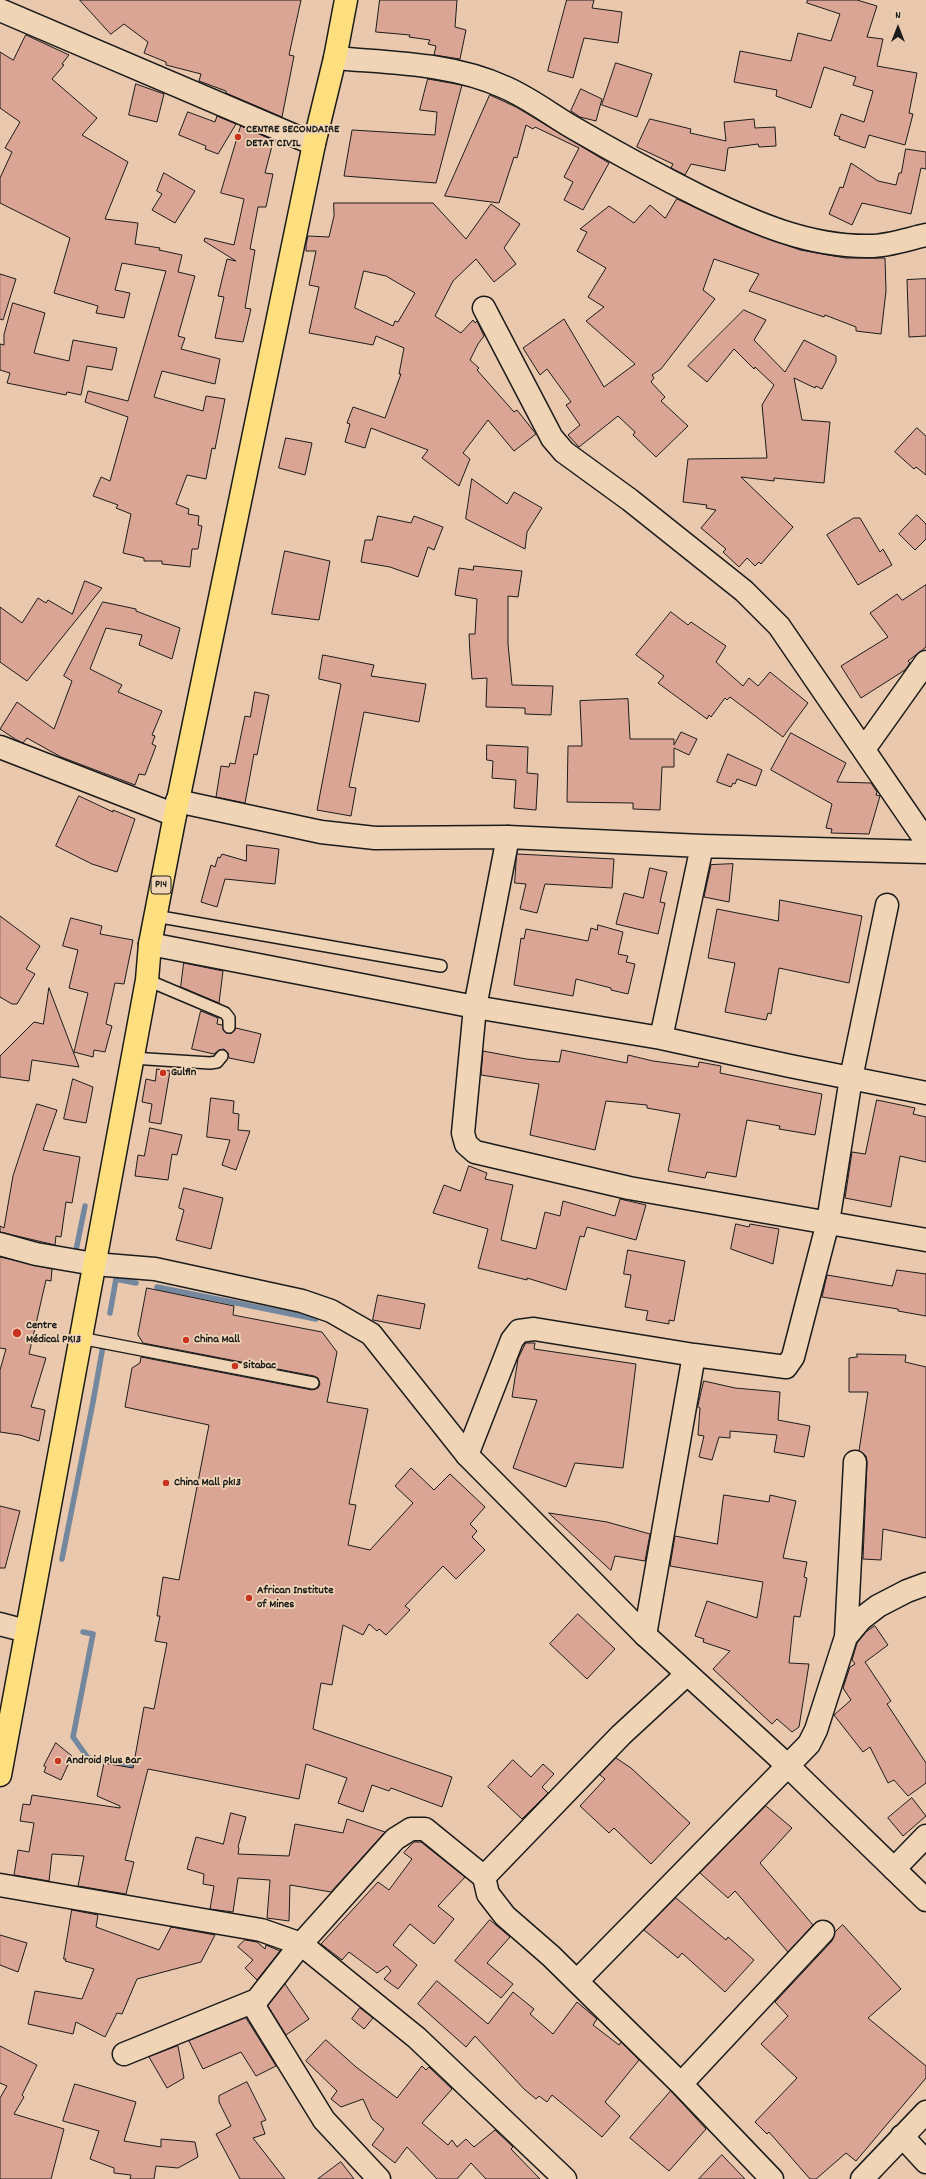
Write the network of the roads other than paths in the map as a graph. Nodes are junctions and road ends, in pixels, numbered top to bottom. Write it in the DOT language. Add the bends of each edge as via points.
graph roads {
  1 [pos="346,0"];
  2 [pos="0,10"];
  3 [pos="335,58"];
  4 [pos="314,144"];
  5 [pos="926,235"];
  6 [pos="484,308"];
  7 [pos="926,662"];
  8 [pos="0,747"];
  9 [pos="864,749"];
  10 [pos="176,808"];
  11 [pos="508,837"];
  12 [pos="926,841"];
  13 [pos="702,846"];
  14 [pos="926,852"];
  15 [pos="887,905"];
  16 [pos="155,916"];
  17 [pos="150,944"];
  18 [pos="441,966"];
  19 [pos="147,980"];
  20 [pos="475,1007"];
  21 [pos="230,1027"];
  22 [pos="661,1038"];
  23 [pos="222,1056"];
  24 [pos="132,1058"];
  25 [pos="851,1078"];
  26 [pos="926,1093"];
  27 [pos="828,1222"];
  28 [pos="926,1240"];
  29 [pos="0,1244"];
  30 [pos="94,1264"];
  31 [pos="80,1338"];
  32 [pos="694,1355"];
  33 [pos="313,1383"];
  34 [pos="467,1456"];
  35 [pos="855,1462"];
  36 [pos="926,1584"];
  37 [pos="0,1624"];
  38 [pos="26,1631"];
  39 [pos="645,1635"];
  40 [pos="846,1638"];
  41 [pos="686,1674"];
  42 [pos="787,1765"];
  43 [pos="0,1775"];
  44 [pos="926,1836"];
  45 [pos="894,1869"];
  46 [pos="484,1877"];
  47 [pos="0,1885"];
  48 [pos="926,1900"];
  49 [pos="823,1932"];
  50 [pos="301,1944"];
  51 [pos="577,1982"];
  52 [pos="257,2000"];
  53 [pos="124,2054"];
  54 [pos="681,2084"];
  55 [pos="926,2112"];
  56 [pos="902,2136"];
  57 [pos="926,2162"];
  58 [pos="379,2179"];
  59 [pos="565,2179"];
  60 [pos="772,2179"];
  61 [pos="862,2179"];
  1 -- 3 [label="main road, P14"];
  2 -- 4 [label="street"];
  3 -- 4 [label="main road, P14"];
  3 -- 5 [label="street" via="436,68 476,76 505,87 642,168 780,232 812,241 849,246 872,246"];
  4 -- 10 [label="main road, P14"];
  6 -- 9 [label="street" via="552,438 564,452 630,500 744,590 779,626"];
  7 -- 9 [label="street"];
  8 -- 10 [label="street"];
  9 -- 12 [label="street"];
  10 -- 11 [label="street" via="320,832 375,838"];
  10 -- 16 [label="main road, P14"];
  11 -- 13 [label="street"];
  11 -- 20 [label="street"];
  13 -- 14 [label="street"];
  13 -- 22 [label="street"];
  15 -- 25 [label="street"];
  16 -- 17 [label="main road, P14"];
  16 -- 18 [label="lane"];
  17 -- 19 [label="main road, P14"];
  17 -- 20 [label="street"];
  19 -- 21 [label="lane" via="224,1012 229,1018"];
  19 -- 24 [label="main road, P14"];
  20 -- 22 [label="street"];
  20 -- 27 [label="street" via="463,1133 466,1144 475,1152 629,1188"];
  22 -- 25 [label="street"];
  23 -- 24 [label="lane" via="217,1062 210,1063"];
  24 -- 30 [label="main road, P14"];
  25 -- 26 [label="street"];
  25 -- 27 [label="street"];
  27 -- 28 [label="street"];
  27 -- 32 [label="street" via="793,1357 786,1367"];
  29 -- 30 [label="street" via="36,1254"];
  30 -- 31 [label="main road, P14"];
  30 -- 34 [label="street" via="155,1269 302,1301 331,1310 371,1334"];
  31 -- 33 [label="lane"];
  31 -- 38 [label="main road, P14"];
  32 -- 34 [label="street" via="534,1329 519,1331 512,1340"];
  32 -- 39 [label="street"];
  34 -- 39 [label="street"];
  35 -- 40 [label="street"];
  36 -- 40 [label="street" via="878,1606 861,1619"];
  37 -- 38 [label="street"];
  38 -- 43 [label="main road, P14"];
  39 -- 41 [label="street"];
  40 -- 42 [label="street" via="816,1730 809,1744"];
  41 -- 42 [label="street"];
  41 -- 46 [label="street" via="621,1735"];
  42 -- 45 [label="street"];
  42 -- 51 [label="street"];
  44 -- 45 [label="street"];
  45 -- 48 [label="street"];
  46 -- 50 [label="street" via="425,1829 411,1829 395,1839"];
  46 -- 51 [label="street" via="488,1894 506,1916"];
  47 -- 50 [label="street" via="261,1930"];
  49 -- 54 [label="street"];
  50 -- 52 [label="street"];
  50 -- 59 [label="street" via="418,2038"];
  51 -- 54 [label="street"];
  52 -- 53 [label="street"];
  52 -- 58 [label="street" via="255,2008 259,2017 324,2120"];
  54 -- 60 [label="street"];
  55 -- 56 [label="street"];
  56 -- 57 [label="street"];
  56 -- 61 [label="street"];
}
